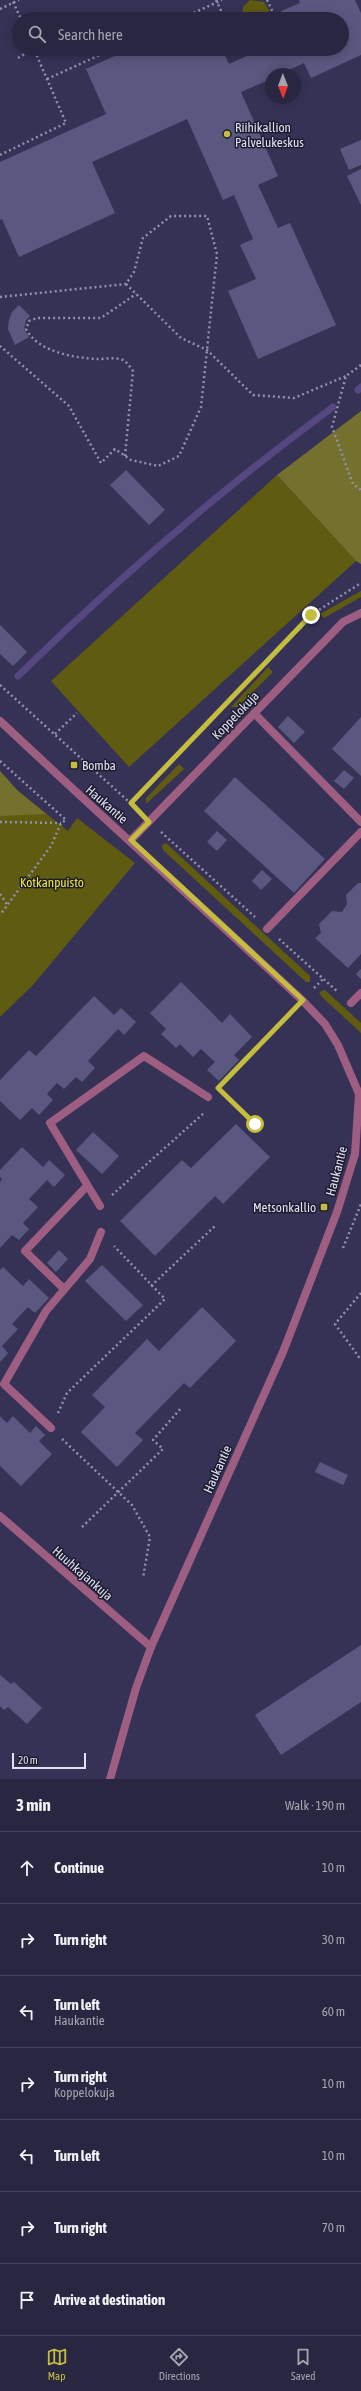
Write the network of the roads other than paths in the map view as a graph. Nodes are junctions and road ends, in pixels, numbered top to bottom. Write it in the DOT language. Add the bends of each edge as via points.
graph roads {
  1 [pos="361,613"];
  2 [pos="254,713"];
  3 [pos="0,721"];
  4 [pos="361,822"];
  5 [pos="361,832"];
  6 [pos="131,840"];
  7 [pos="267,928"];
  8 [pos="361,993"];
  9 [pos="351,1003"];
  10 [pos="360,1094"];
  11 [pos="208,1097"];
  12 [pos="87,1186"];
  13 [pos="100,1206"];
  14 [pos="101,1232"];
  15 [pos="64,1289"];
  16 [pos="51,1428"];
  17 [pos="0,1516"];
  18 [pos="151,1647"];
  19 [pos="110,1779"];
  1 -- 2 [label="street, Koppelokuja" via="342,622"];
  2 -- 4 [label="street"];
  2 -- 6 [label="street, Koppelokuja"];
  3 -- 6 [label="street, Haukantie" via="83,801"];
  5 -- 7 [label="street"];
  6 -- 10 [label="street, Haukantie" via="303,1000 325,1024 338,1045"];
  8 -- 9 [label="street"];
  10 -- 18 [label="street, Haukantie" via="355,1154 337,1212 283,1352"];
  11 -- 12 [label="street" via="144,1056 50,1123"];
  12 -- 13 [label="street"];
  12 -- 15 [label="street" via="25,1251"];
  14 -- 15 [label="street" via="90,1258"];
  15 -- 16 [label="street" via="46,1311 4,1384"];
  17 -- 18 [label="street, Huuhkajankuja"];
  18 -- 19 [label="street, Haukantie" via="136,1688"];
}
